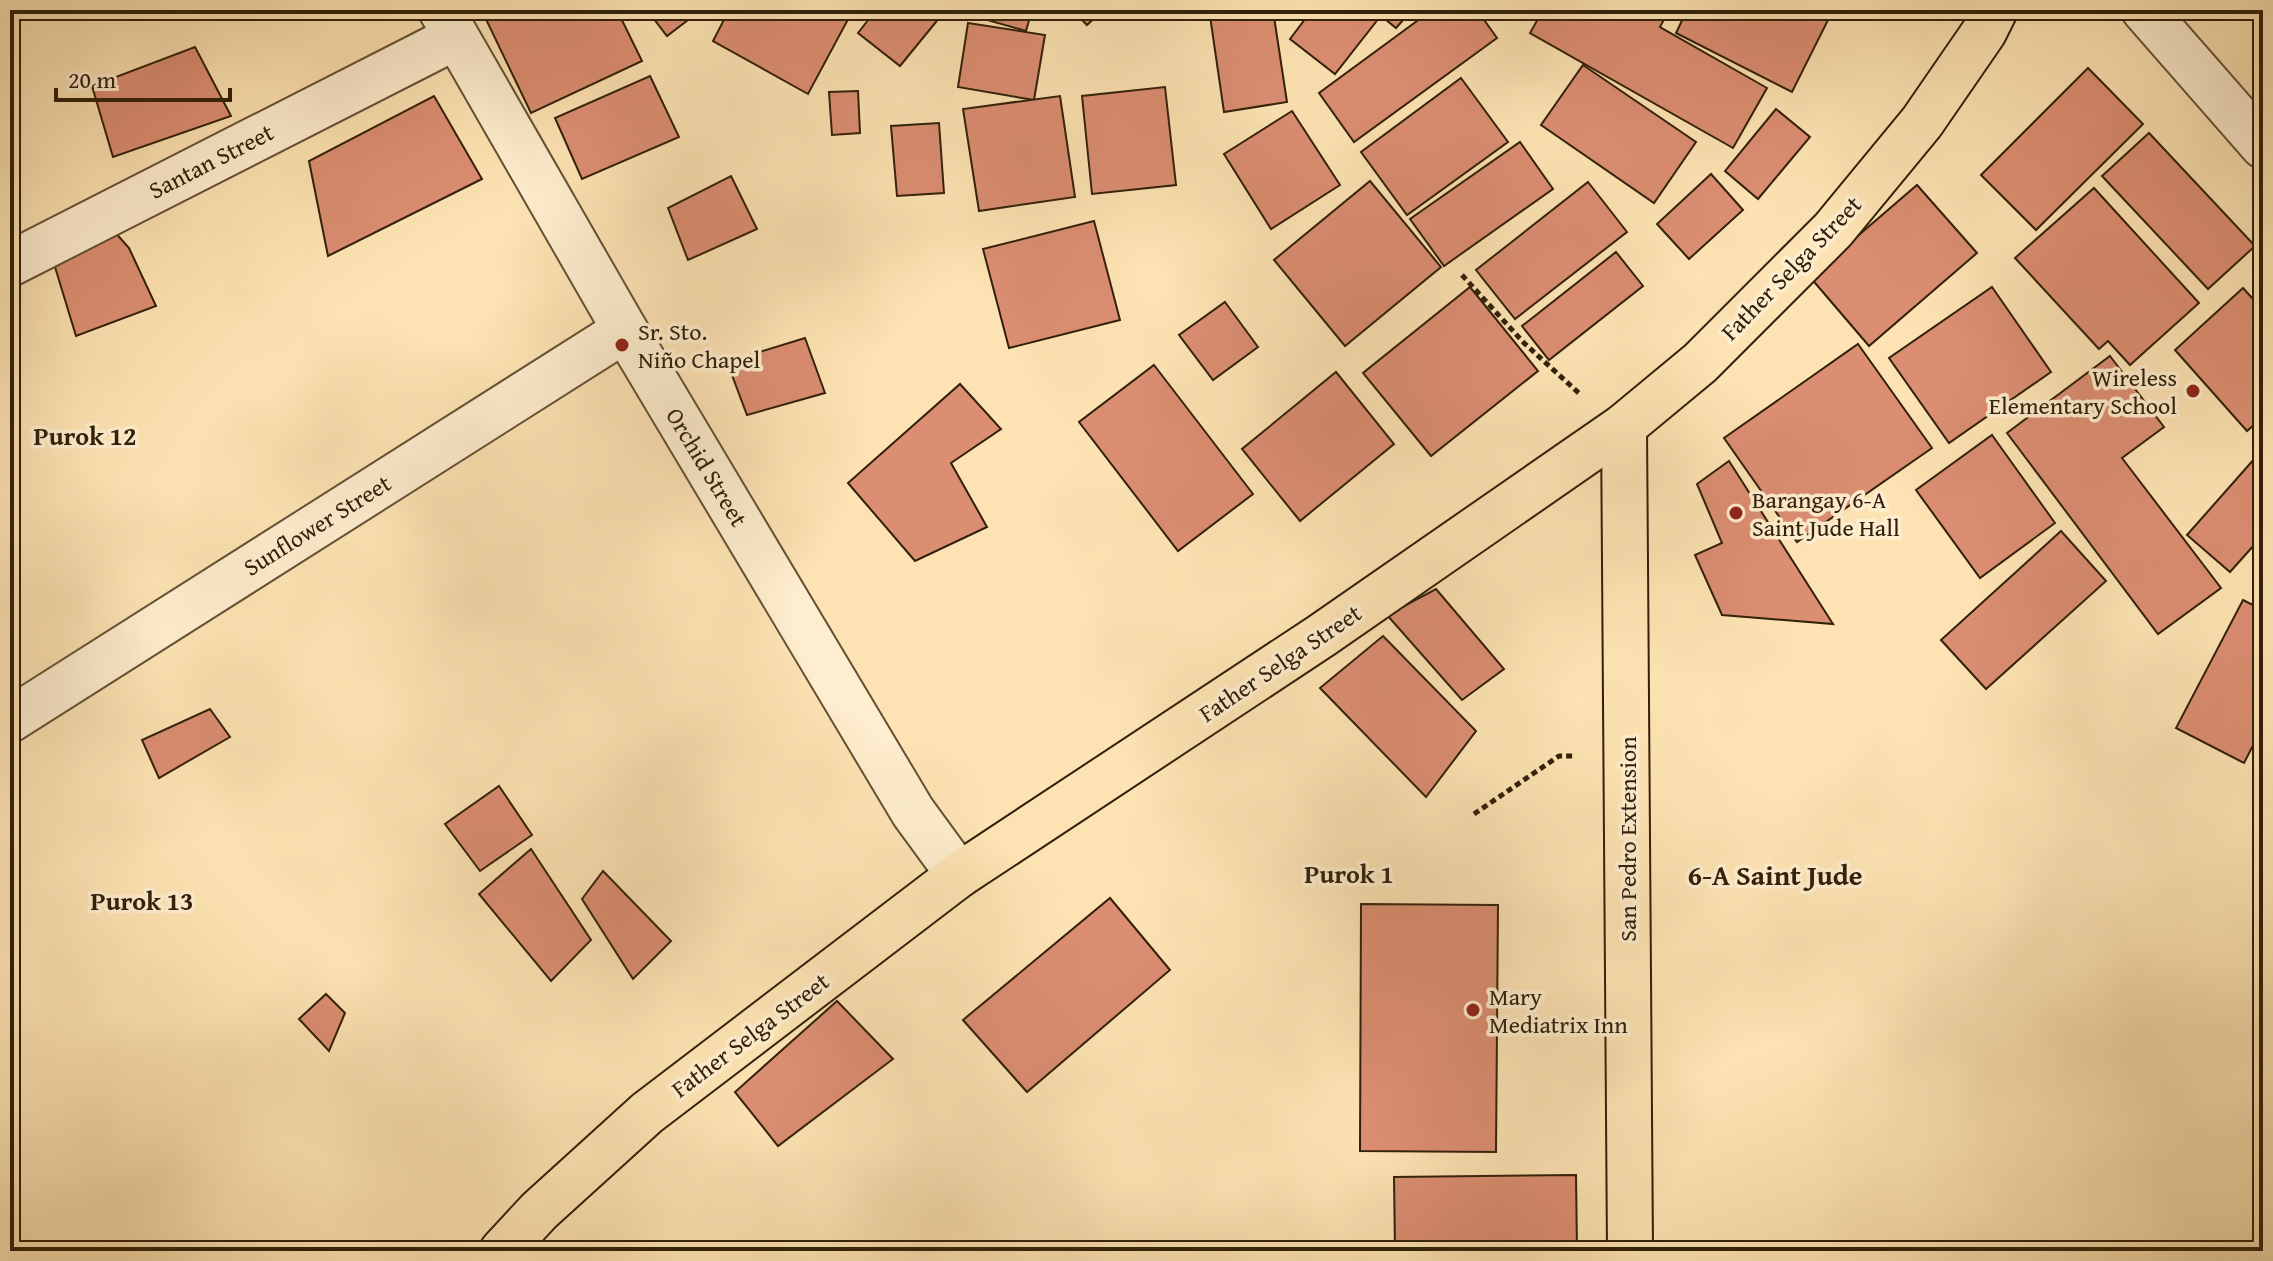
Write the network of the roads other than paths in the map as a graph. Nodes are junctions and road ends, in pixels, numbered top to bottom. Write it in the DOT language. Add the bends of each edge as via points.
graph roads {
  1 [pos="1995,10"];
  2 [pos="2144,10"];
  3 [pos="448,23"];
  4 [pos="2263,146"];
  5 [pos="10,264"];
  6 [pos="625,330"];
  7 [pos="1624,426"];
  8 [pos="10,720"];
  9 [pos="959,875"];
  10 [pos="502,1251"];
  11 [pos="1630,1251"];
  1 -- 7 [label="main road, Father Selga Street" via="1922,122 1833,230 1700,363"];
  2 -- 4 [label="street"];
  3 -- 5 [label="street, Santan Street"];
  3 -- 6 [label="street, Orchid Street"];
  6 -- 8 [label="street, Sunflower Street"];
  6 -- 9 [label="street, Orchid Street" via="913,812"];
  7 -- 9 [label="main road, Father Selga Street" via="1308,645"];
  7 -- 11 [label="main road, San Pedro Extension"];
  9 -- 10 [label="main road, Father Selga Street" via="647,1113"];
}
